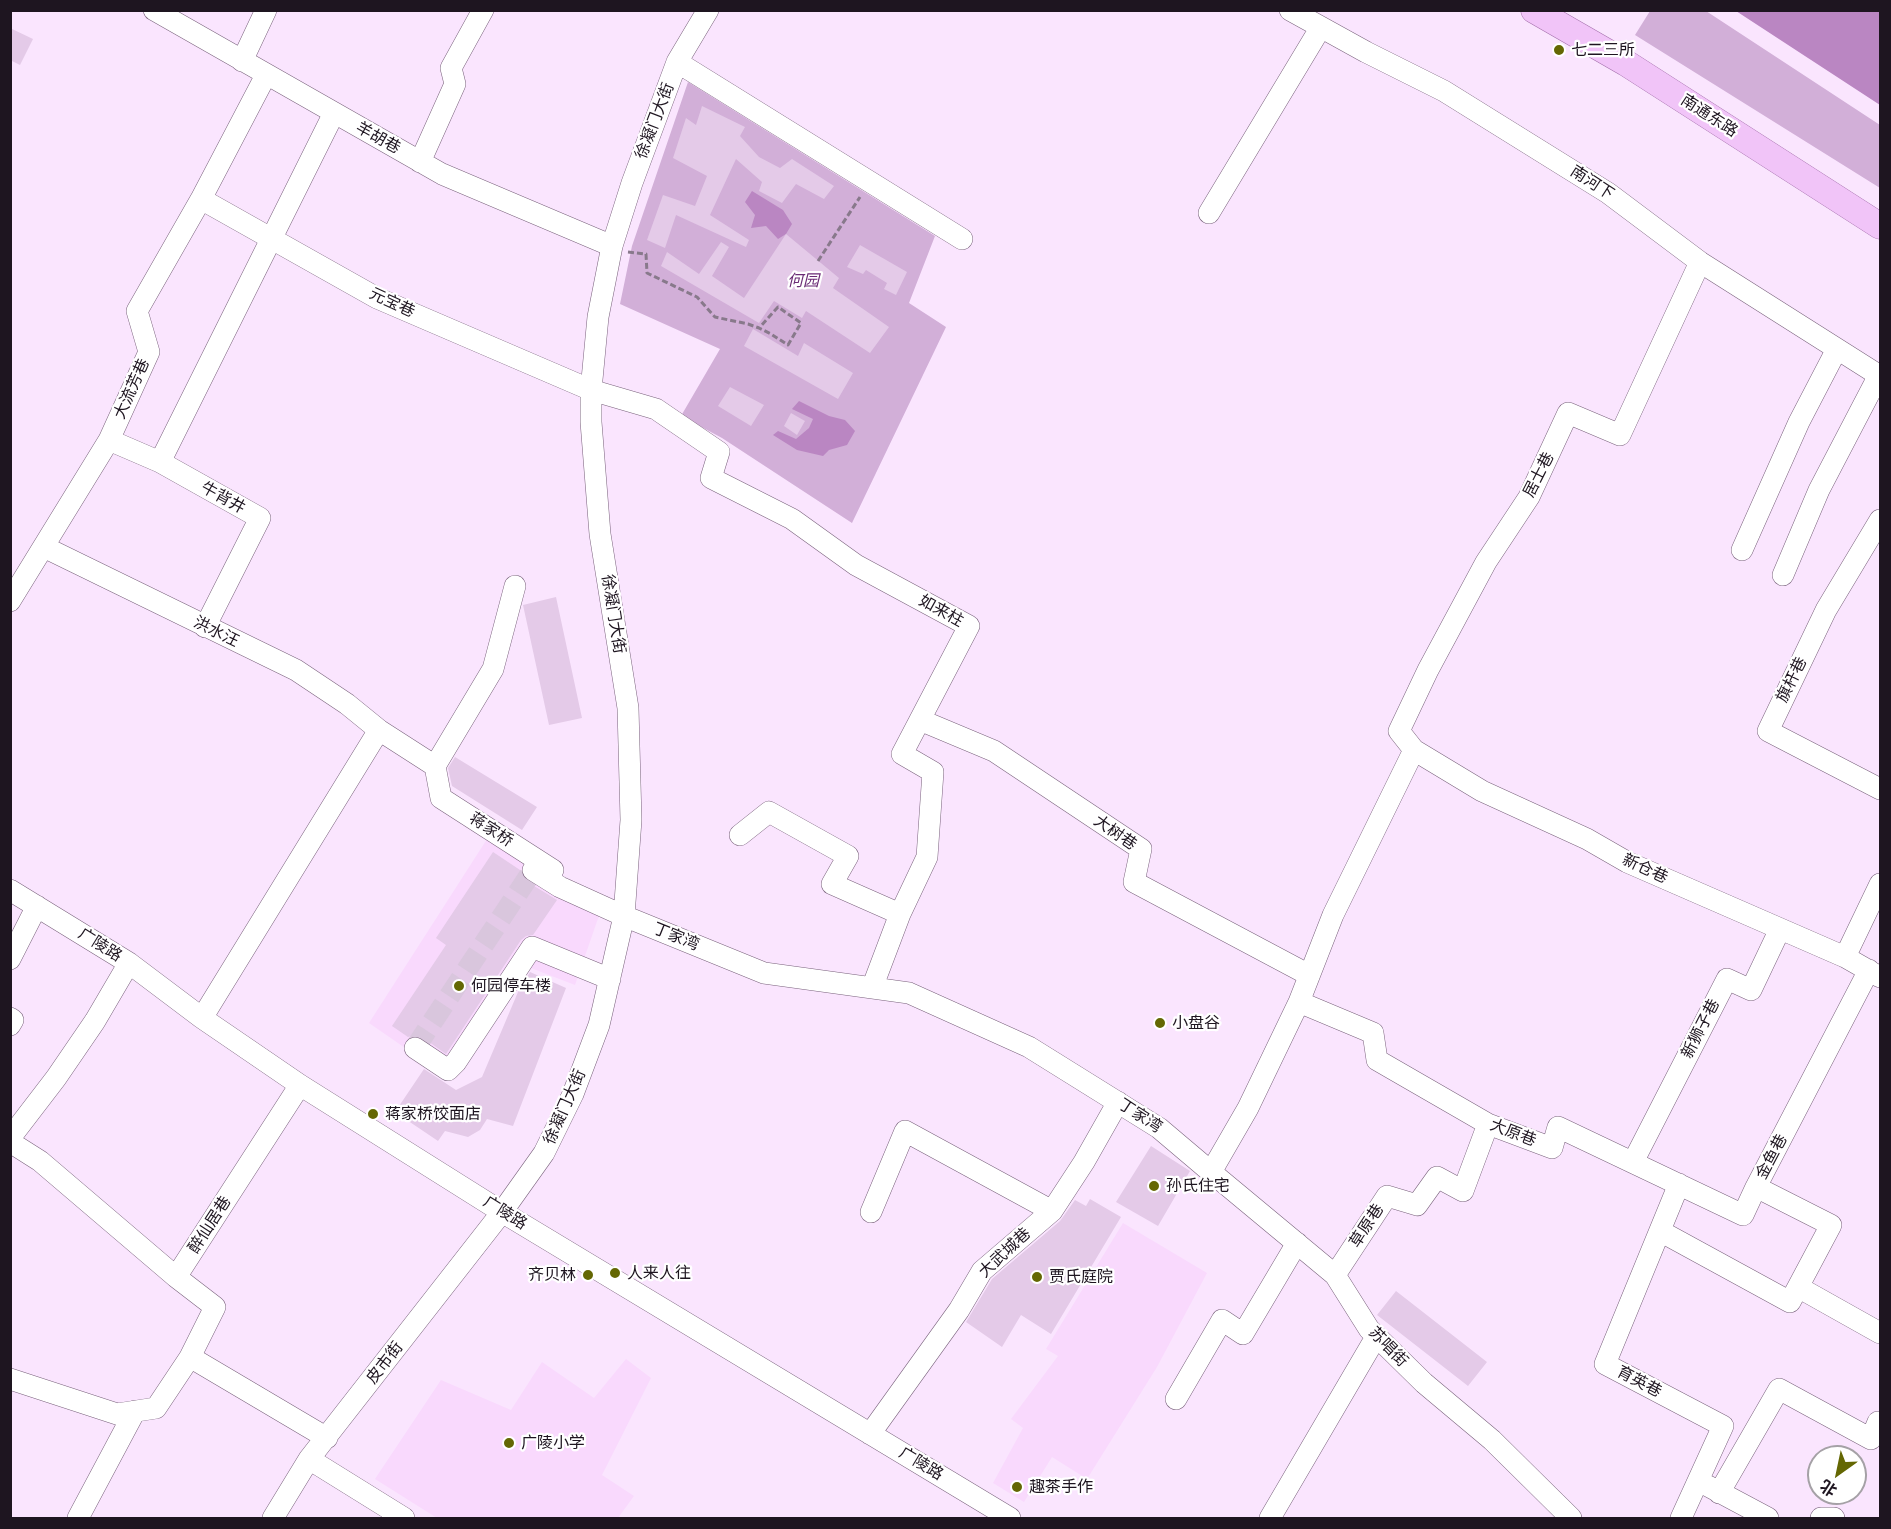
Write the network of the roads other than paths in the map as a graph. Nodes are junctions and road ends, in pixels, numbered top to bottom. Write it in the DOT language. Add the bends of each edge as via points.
graph roads {
  1 [pos="154,10"];
  2 [pos="266,10"];
  3 [pos="483,10"];
  4 [pos="708,10"];
  5 [pos="1290,10"];
  6 [pos="1534,10"];
  7 [pos="1569,10"];
  8 [pos="1321,27"];
  9 [pos="242,61"];
  10 [pos="677,62"];
  11 [pos="266,75"];
  12 [pos="334,113"];
  13 [pos="420,162"];
  14 [pos="201,199"];
  15 [pos="1881,207"];
  16 [pos="1209,213"];
  17 [pos="1881,226"];
  18 [pos="271,238"];
  19 [pos="962,239"];
  20 [pos="622,249"];
  21 [pos="1700,262"];
  22 [pos="1837,349"];
  23 [pos="1880,375"];
  24 [pos="591,390"];
  25 [pos="109,441"];
  26 [pos="160,462"];
  27 [pos="1881,520"];
  28 [pos="44,547"];
  29 [pos="1742,550"];
  30 [pos="1783,575"];
  31 [pos="515,586"];
  32 [pos="10,601"];
  33 [pos="205,627"];
  34 [pos="921,720"];
  35 [pos="379,730"];
  36 [pos="1414,750"];
  37 [pos="435,766"];
  38 [pos="1881,789"];
  39 [pos="740,835"];
  40 [pos="533,870"];
  41 [pos="1881,884"];
  42 [pos="10,890"];
  43 [pos="37,906"];
  44 [pos="900,914"];
  45 [pos="624,916"];
  46 [pos="1780,929"];
  47 [pos="1845,957"];
  48 [pos="10,959"];
  49 [pos="129,963"];
  50 [pos="1875,974"];
  51 [pos="1309,975"];
  52 [pos="610,980"];
  53 [pos="872,988"];
  54 [pos="1299,1002"];
  55 [pos="10,1018"];
  56 [pos="202,1018"];
  57 [pos="10,1025"];
  58 [pos="415,1048"];
  59 [pos="300,1085"];
  60 [pos="1118,1102"];
  61 [pos="1488,1124"];
  62 [pos="10,1140"];
  63 [pos="1633,1162"];
  64 [pos="1211,1172"];
  65 [pos="1679,1184"];
  66 [pos="1756,1187"];
  67 [pos="1052,1211"];
  68 [pos="502,1212"];
  69 [pos="871,1212"];
  70 [pos="1660,1231"];
  71 [pos="1298,1243"];
  72 [pos="1335,1275"];
  73 [pos="176,1277"];
  74 [pos="1798,1287"];
  75 [pos="1881,1333"];
  76 [pos="1377,1337"];
  77 [pos="190,1357"];
  78 [pos="10,1378"];
  79 [pos="1176,1399"];
  80 [pos="135,1411"];
  81 [pos="1881,1423"];
  82 [pos="870,1434"];
  83 [pos="327,1438"];
  84 [pos="309,1459"];
  85 [pos="1699,1481"];
  86 [pos="1719,1493"];
  87 [pos="980,1511"];
  88 [pos="78,1518"];
  89 [pos="273,1518"];
  90 [pos="404,1518"];
  91 [pos="1010,1518"];
  92 [pos="1270,1518"];
  93 [pos="1571,1518"];
  94 [pos="1681,1518"];
  95 [pos="1768,1518"];
  96 [pos="1821,1518"];
  97 [pos="1834,1518"];
  1 -- 9 [label="street, 羊胡巷"];
  2 -- 9 [label="street"];
  3 -- 13 [label="street" via="451,68 455,84"];
  4 -- 10 [label="street, 徐凝门大街"];
  5 -- 8 [label="street, 南河下"];
  6 -- 17 [label="main road, 南通东路" via="1626,63"];
  7 -- 15 [label="main road, 南通东路" via="1635,48"];
  8 -- 16 [label="street"];
  8 -- 21 [label="street, 南河下" via="1483,115 1608,193"];
  9 -- 11 [label="street, 羊胡巷"];
  10 -- 19 [label="street"];
  10 -- 20 [label="street, 徐凝门大街" via="632,183"];
  11 -- 12 [label="street, 羊胡巷"];
  11 -- 14 [label="street, 大流芳巷"];
  12 -- 13 [label="street, 羊胡巷"];
  12 -- 18 [label="street"];
  13 -- 20 [label="street, 羊胡巷"];
  14 -- 18 [label="street, 元宝巷"];
  14 -- 25 [label="street, 大流芳巷" via="137,311 149,352"];
  18 -- 24 [label="street, 元宝巷" via="378,298"];
  18 -- 26 [label="street"];
  20 -- 24 [label="street, 徐凝门大街" via="598,317"];
  21 -- 22 [label="street, 南河下"];
  21 -- 36 [label="street, 居士巷" via="1620,435 1568,413 1530,497 1486,562 1399,730"];
  22 -- 23 [label="street, 南河下"];
  22 -- 29 [label="street" via="1799,422"];
  23 -- 30 [label="street" via="1819,490"];
  24 -- 34 [label="street, 如来柱" via="656,409 719,452 711,478 792,519 856,565 969,626"];
  24 -- 45 [label="street, 徐凝门大街" via="600,534 628,708 631,820"];
  25 -- 26 [label="street, 牛背井"];
  25 -- 28 [label="street, 大流芳巷"];
  26 -- 33 [label="street, 牛背井" via="260,518"];
  27 -- 38 [label="street, 旗杆巷" via="1826,610 1768,731"];
  28 -- 32 [label="street, 大流芳巷"];
  28 -- 33 [label="street, 洪水汪"];
  31 -- 37 [label="street" via="493,669"];
  33 -- 35 [label="street, 洪水汪" via="296,670"];
  34 -- 44 [label="street, 如来柱" via="902,754 933,772 927,857"];
  34 -- 51 [label="street, 大树巷" via="994,751 1141,849 1134,882"];
  35 -- 37 [label="street"];
  35 -- 56 [label="street"];
  36 -- 46 [label="street, 新仓巷" via="1482,791 1587,839 1627,862"];
  36 -- 51 [label="street" via="1333,915"];
  37 -- 45 [label="street, 蒋家桥" via="441,798"];
  39 -- 44 [label="street" via="769,812 848,856 831,884"];
  40 -- 45 [label="street"];
  41 -- 47 [label="street"];
  42 -- 43 [label="street, 广陵路"];
  43 -- 48 [label="street"];
  43 -- 49 [label="street, 广陵路"];
  44 -- 53 [label="street, 如来柱"];
  45 -- 52 [label="street, 徐凝门大街"];
  45 -- 53 [label="street, 丁家湾" via="764,973"];
  46 -- 47 [label="street, 新仓巷"];
  46 -- 63 [label="street, 新狮子巷" via="1751,990 1727,979"];
  47 -- 50 [label="street, 新仓巷"];
  49 -- 56 [label="street, 广陵路"];
  49 -- 62 [label="street" via="75,1050"];
  50 -- 66 [label="street, 金鱼巷"];
  51 -- 54 [label="street"];
  52 -- 58 [label="street" via="532,947 448,1070"];
  52 -- 68 [label="street, 徐凝门大街" via="599,1024 573,1095 544,1153"];
  53 -- 60 [label="street, 丁家湾" via="909,993 1029,1047"];
  54 -- 61 [label="street, 大原巷" via="1373,1033 1377,1060"];
  54 -- 64 [label="street" via="1248,1108"];
  55 -- 57 [label="street" via="14,1020"];
  56 -- 59 [label="street, 广陵路"];
  59 -- 68 [label="street, 广陵路"];
  59 -- 73 [label="street, 醉仙居巷"];
  60 -- 64 [label="street, 丁家湾" via="1159,1128"];
  60 -- 67 [label="street, 大武城巷"];
  61 -- 63 [label="street, 大原巷" via="1552,1148 1558,1127"];
  61 -- 72 [label="street, 草原巷" via="1463,1191 1437,1177 1417,1205 1387,1196"];
  62 -- 73 [label="street"];
  63 -- 65 [label="street, 大原巷"];
  64 -- 71 [label="street, 苏唱街"];
  65 -- 66 [label="street, 大原巷" via="1743,1215"];
  65 -- 70 [label="street, 育英巷"];
  66 -- 74 [label="street, 金鱼巷" via="1831,1225"];
  67 -- 69 [label="street" via="905,1131"];
  67 -- 82 [label="street, 大武城巷" via="982,1271 959,1310"];
  68 -- 82 [label="street, 广陵路"];
  68 -- 83 [label="street, 皮市街"];
  70 -- 74 [label="street" via="1790,1302"];
  70 -- 85 [label="street, 育英巷" via="1605,1364 1723,1426"];
  71 -- 72 [label="street, 苏唱街"];
  71 -- 79 [label="street" via="1243,1334 1222,1320"];
  72 -- 76 [label="street, 苏唱街"];
  73 -- 77 [label="street" via="215,1307"];
  74 -- 75 [label="street"];
  76 -- 92 [label="street"];
  76 -- 93 [label="street, 苏唱街" via="1492,1440"];
  77 -- 80 [label="street" via="156,1408"];
  77 -- 83 [label="street"];
  78 -- 80 [label="street" via="117,1413"];
  80 -- 88 [label="street"];
  81 -- 86 [label="street" via="1878,1422 1871,1439 1779,1389"];
  82 -- 87 [label="street, 广陵路"];
  83 -- 84 [label="street, 皮市街"];
  84 -- 89 [label="street, 皮市街"];
  84 -- 90 [label="street"];
  85 -- 86 [label="street"];
  85 -- 94 [label="street, 育英巷"];
  86 -- 95 [label="street"];
  87 -- 91 [label="street, 广陵路"];
  96 -- 97 [label="street"];
}
